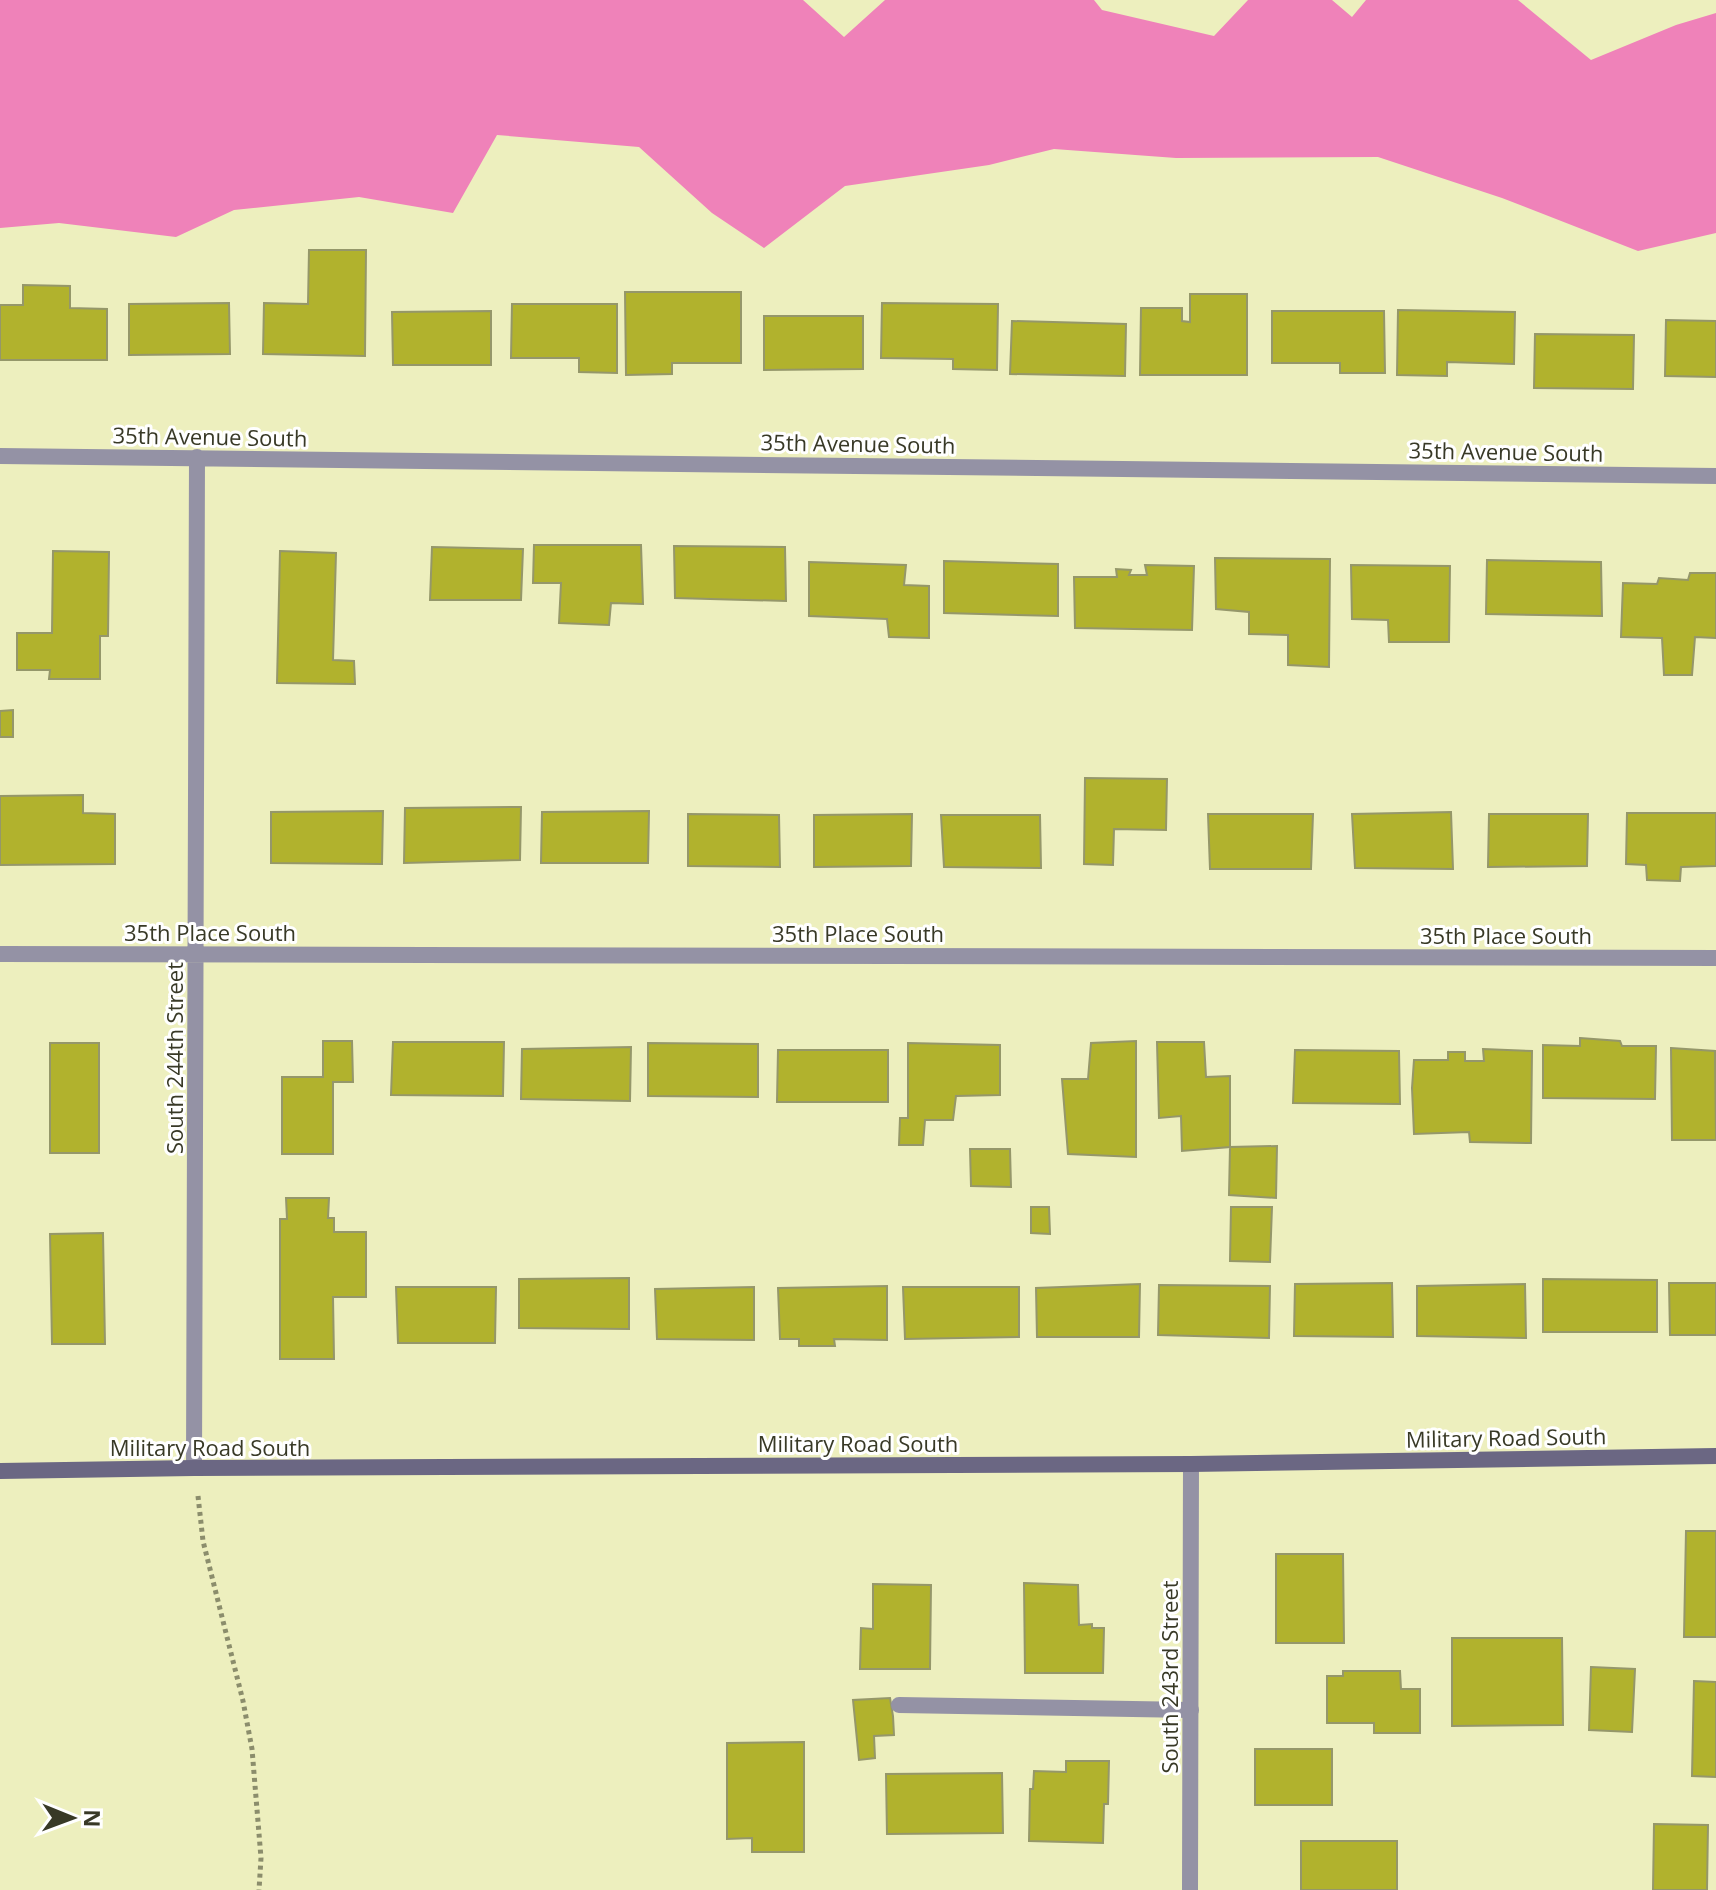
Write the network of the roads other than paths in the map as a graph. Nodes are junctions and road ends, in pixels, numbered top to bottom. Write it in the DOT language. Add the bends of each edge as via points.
graph roads {
  1 [pos="0,456"];
  2 [pos="197,457"];
  3 [pos="1716,476"];
  4 [pos="0,954"];
  5 [pos="196,954"];
  6 [pos="1716,958"];
  7 [pos="1716,1456"];
  8 [pos="1191,1464"];
  9 [pos="194,1468"];
  10 [pos="0,1471"];
  11 [pos="899,1705"];
  12 [pos="1191,1710"];
  13 [pos="1190,1890"];
  1 -- 2 [label="street, 35th Avenue South"];
  2 -- 3 [label="street, 35th Avenue South"];
  2 -- 5 [label="street, South 244th Street"];
  4 -- 5 [label="street, 35th Place South"];
  5 -- 6 [label="street, 35th Place South"];
  5 -- 9 [label="street, South 244th Street"];
  7 -- 8 [label="main road, Military Road South"];
  8 -- 9 [label="main road, Military Road South"];
  8 -- 12 [label="street, South 243rd Street"];
  9 -- 10 [label="main road, Military Road South"];
  11 -- 12 [label="street"];
  12 -- 13 [label="street, South 243rd Street"];
}
